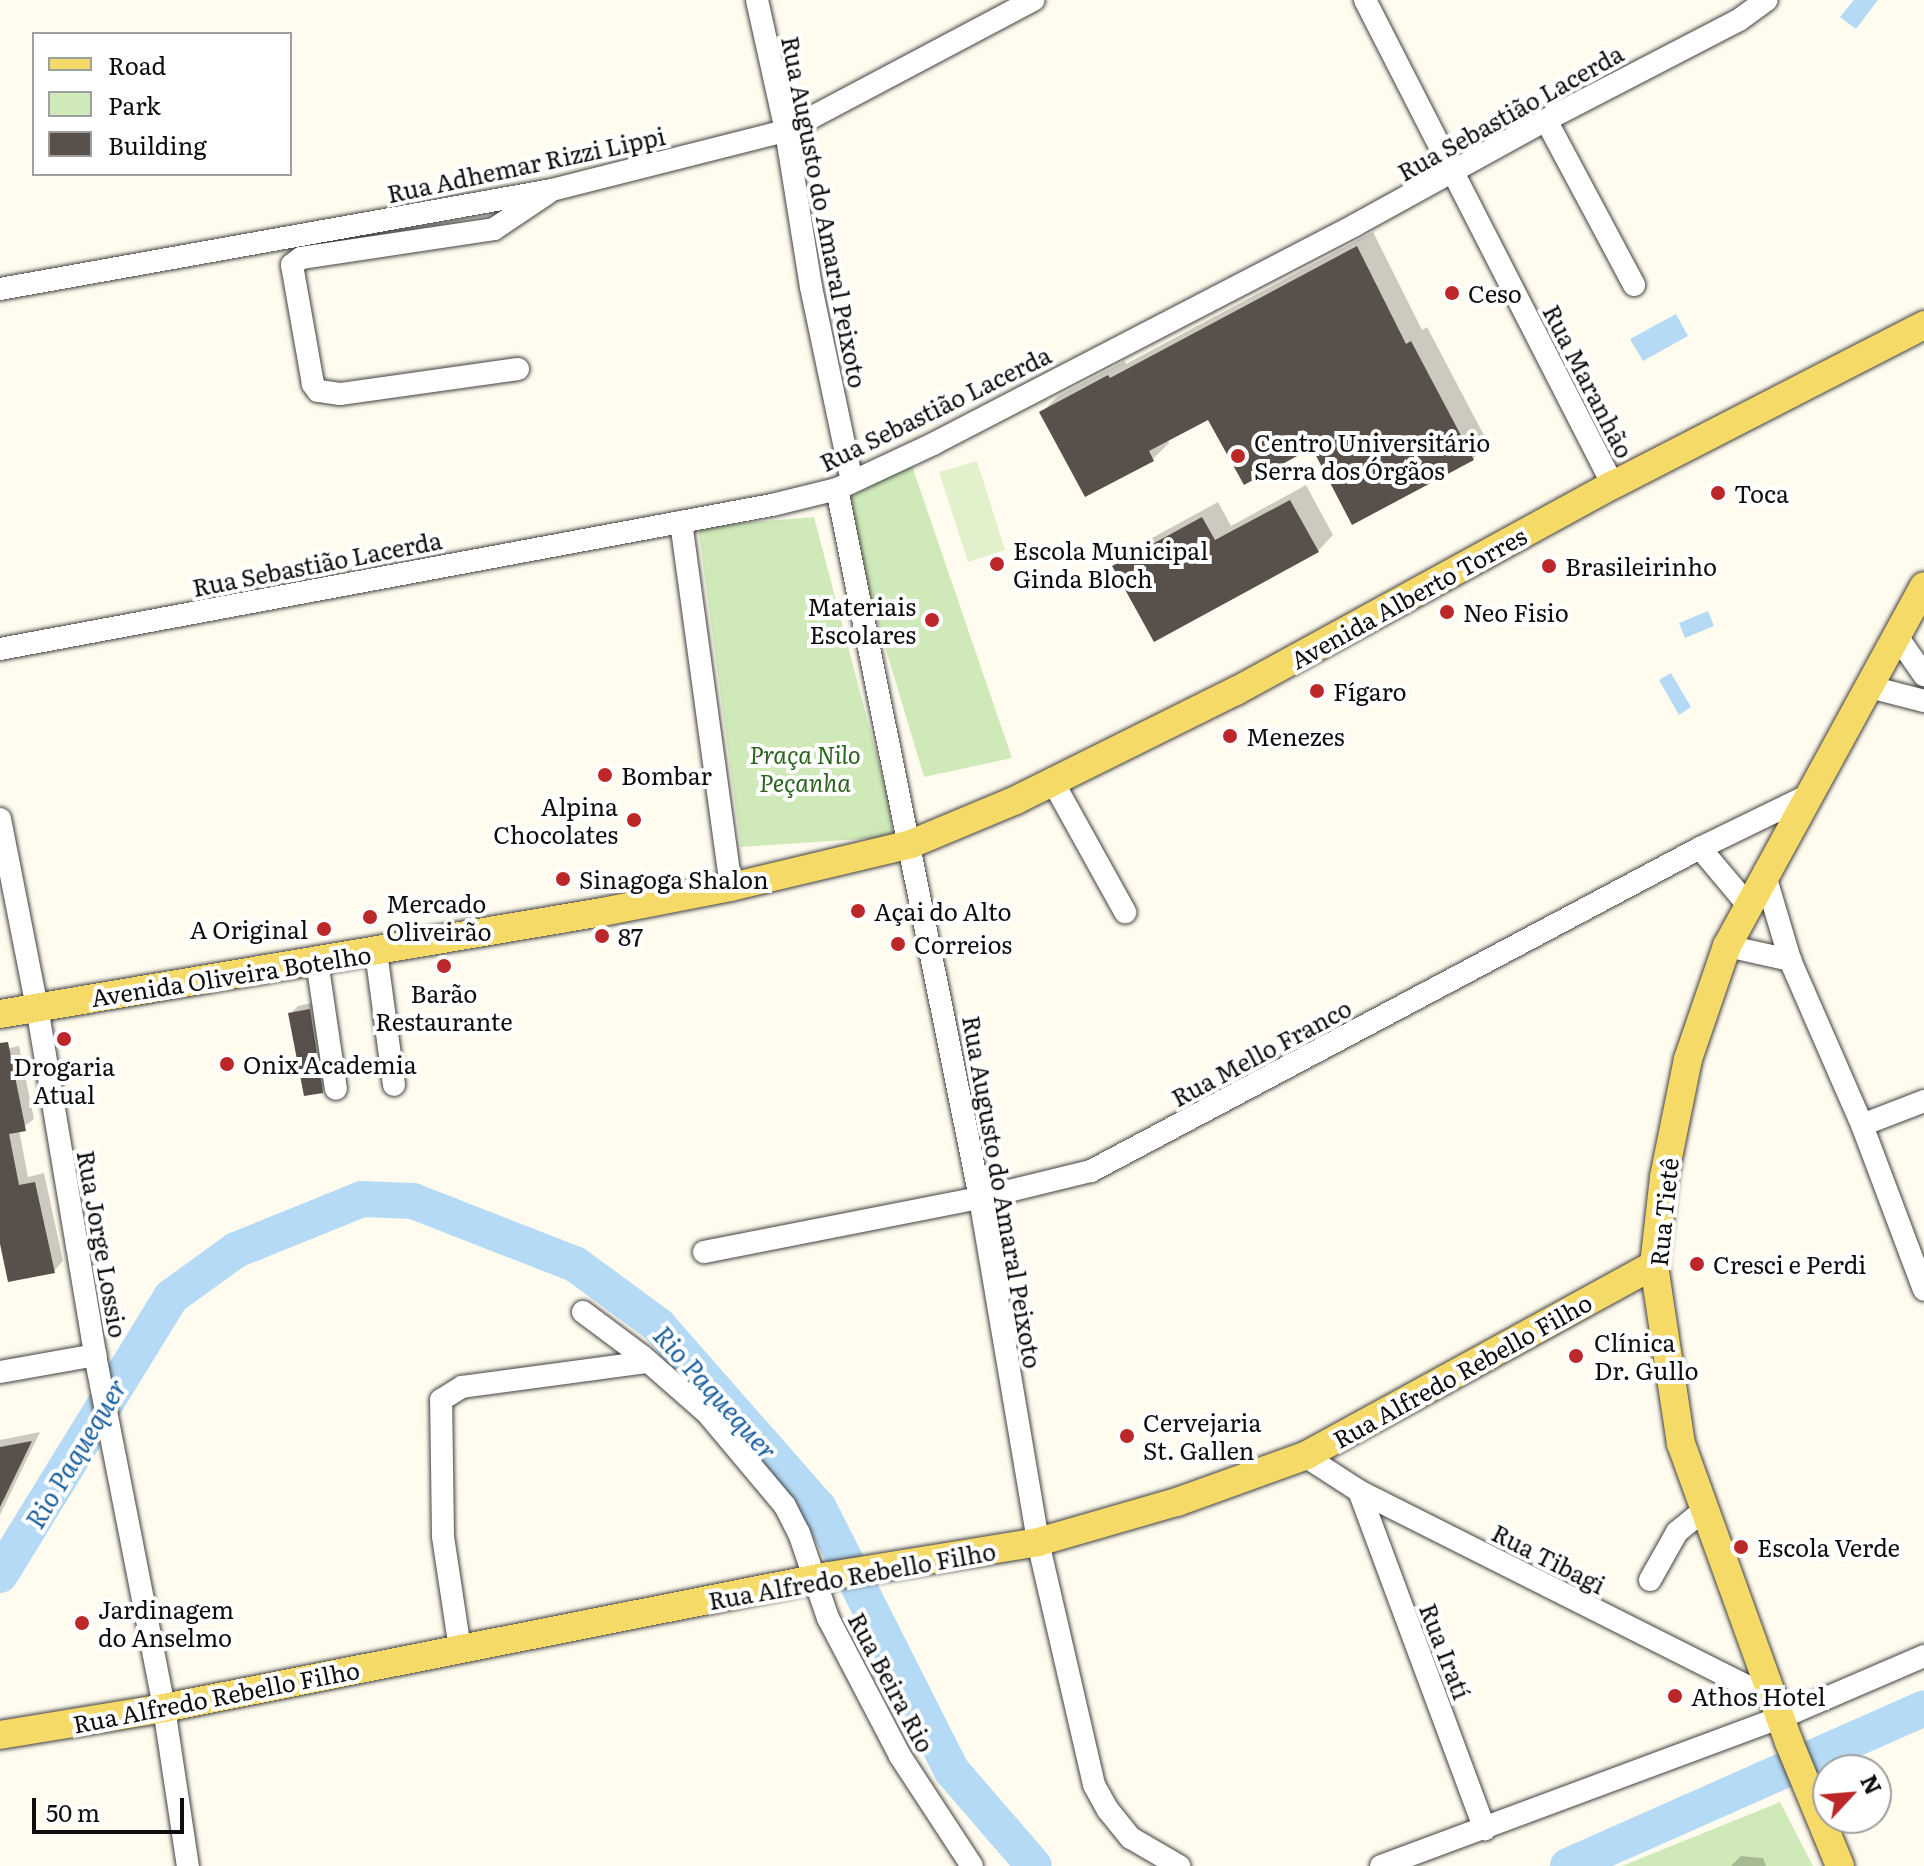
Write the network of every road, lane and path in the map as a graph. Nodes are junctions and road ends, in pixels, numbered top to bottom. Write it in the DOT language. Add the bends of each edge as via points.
graph roads {
  1 [pos="757,0"];
  2 [pos="1033,0"];
  3 [pos="1365,0"];
  4 [pos="1767,0"];
  5 [pos="1546,120"];
  6 [pos="786,131"];
  7 [pos="1454,173"];
  8 [pos="552,190"];
  9 [pos="1634,285"];
  10 [pos="0,289"];
  11 [pos="1924,325"];
  12 [pos="518,369"];
  13 [pos="845,485"];
  14 [pos="1613,485"];
  15 [pos="681,522"];
  16 [pos="1924,586"];
  17 [pos="1896,635"];
  18 [pos="0,649"];
  19 [pos="1924,675"];
  20 [pos="1870,687"];
  21 [pos="1924,701"];
  22 [pos="1053,782"];
  23 [pos="1807,796"];
  24 [pos="0,819"];
  25 [pos="898,847"];
  26 [pos="1700,848"];
  27 [pos="1764,872"];
  28 [pos="731,887"];
  29 [pos="1747,904"];
  30 [pos="1125,912"];
  31 [pos="1727,946"];
  32 [pos="376,952"];
  33 [pos="1790,960"];
  34 [pos="317,961"];
  35 [pos="37,1007"];
  36 [pos="0,1014"];
  37 [pos="394,1085"];
  38 [pos="336,1089"];
  39 [pos="1924,1101"];
  40 [pos="1862,1125"];
  41 [pos="980,1198"];
  42 [pos="704,1252"];
  43 [pos="1654,1265"];
  44 [pos="1924,1290"];
  45 [pos="583,1312"];
  46 [pos="648,1362"];
  47 [pos="97,1364"];
  48 [pos="0,1372"];
  49 [pos="1305,1456"];
  50 [pos="1359,1491"];
  51 [pos="1703,1511"];
  52 [pos="1038,1542"];
  53 [pos="822,1577"];
  54 [pos="1650,1580"];
  55 [pos="460,1649"];
  56 [pos="1924,1656"];
  57 [pos="164,1708"];
  58 [pos="1780,1720"];
  59 [pos="0,1735"];
  60 [pos="1485,1829"];
  61 [pos="188,1866"];
  62 [pos="972,1866"];
  63 [pos="1179,1866"];
  64 [pos="1381,1866"];
  65 [pos="1840,1866"];
  1 -- 6 [label="street, Rua Augusto do Amaral Peixoto"];
  2 -- 6 [label="street, Rua Adhemar Rizzi Lippi"];
  3 -- 7 [label="street, Rua Maranhão"];
  4 -- 5 [label="street, Rua Sebastião Lacerda" via="1739,20"];
  5 -- 7 [label="street, Rua Sebastião Lacerda"];
  5 -- 9 [label="street"];
  6 -- 8 [label="street, Rua Adhemar Rizzi Lippi"];
  6 -- 13 [label="street, Rua Augusto do Amaral Peixoto"];
  7 -- 13 [label="street, Rua Sebastião Lacerda"];
  7 -- 14 [label="street, Rua Maranhão"];
  8 -- 10 [label="street, Rua Adhemar Rizzi Lippi"];
  8 -- 12 [label="street" via="494,229 301,258 292,265 318,391 340,394"];
  11 -- 14 [label="main road, Avenida Alberto Torres"];
  13 -- 15 [label="street, Rua Sebastião Lacerda"];
  13 -- 25 [label="street, Rua Augusto do Amaral Peixoto" via="896,787"];
  14 -- 22 [label="main road, Avenida Alberto Torres" via="1236,691"];
  15 -- 18 [label="street, Rua Sebastião Lacerda"];
  15 -- 28 [label="street"];
  16 -- 17 [label="main road, Rua Tietê"];
  17 -- 19 [label="street"];
  17 -- 20 [label="main road, Rua Tietê"];
  20 -- 21 [label="street"];
  20 -- 23 [label="main road, Rua Tietê"];
  22 -- 25 [label="main road, Avenida Alberto Torres"];
  22 -- 30 [label="street"];
  23 -- 26 [label="street, Rua Mello Franco"];
  23 -- 27 [label="main road, Rua Tietê"];
  24 -- 35 [label="street, Rua Jorge Lossio"];
  25 -- 28 [label="main road, Avenida Oliveira Botelho"];
  25 -- 41 [label="street, Rua Augusto do Amaral Peixoto"];
  26 -- 29 [label="street"];
  26 -- 41 [label="street, Rua Mello Franco" via="1091,1171"];
  27 -- 29 [label="main road, Rua Tietê"];
  27 -- 33 [label="street"];
  28 -- 32 [label="main road, Avenida Oliveira Botelho"];
  29 -- 31 [label="main road, Rua Tietê"];
  31 -- 33 [label="street"];
  31 -- 43 [label="main road, Rua Tietê" via="1688,1059 1664,1177"];
  32 -- 34 [label="main road, Avenida Oliveira Botelho"];
  32 -- 37 [label="street"];
  33 -- 40 [label="street"];
  34 -- 35 [label="main road, Avenida Oliveira Botelho"];
  34 -- 38 [label="street"];
  35 -- 36 [label="main road, Avenida Oliveira Botelho"];
  35 -- 47 [label="street, Rua Jorge Lossio"];
  39 -- 40 [label="street"];
  40 -- 44 [label="street"];
  41 -- 42 [label="street, Rua Mello Franco"];
  41 -- 52 [label="street, Rua Augusto do Amaral Peixoto"];
  43 -- 49 [label="main road, Rua Alfredo Rebello Filho"];
  43 -- 51 [label="main road, Rua Tietê" via="1681,1444"];
  45 -- 46 [label="street, Rua Beira Rio"];
  46 -- 53 [label="street, Rua Beira Rio" via="707,1413 785,1506"];
  46 -- 55 [label="street" via="462,1387 441,1400 443,1536"];
  47 -- 48 [label="street"];
  47 -- 57 [label="street, Rua Jorge Lossio"];
  49 -- 50 [label="street, Rua Tibagi"];
  49 -- 52 [label="main road, Rua Alfredo Rebello Filho" via="1177,1502"];
  50 -- 58 [label="street, Rua Tibagi"];
  50 -- 60 [label="street, Rua Iratí"];
  51 -- 54 [label="street" via="1677,1532"];
  51 -- 58 [label="main road, Rua Tietê"];
  52 -- 53 [label="main road, Rua Alfredo Rebello Filho"];
  52 -- 63 [label="street, Rua Augusto do Amaral Peixoto" via="1094,1785 1131,1838"];
  53 -- 55 [label="main road, Rua Alfredo Rebello Filho"];
  53 -- 62 [label="street, Rua Beira Rio" via="828,1618 900,1756"];
  55 -- 57 [label="main road, Rua Alfredo Rebello Filho"];
  56 -- 58 [label="street"];
  57 -- 59 [label="main road, Rua Alfredo Rebello Filho"];
  57 -- 61 [label="street, Rua Jorge Lossio"];
  58 -- 60 [label="street"];
  58 -- 65 [label="main road, Rua Tietê"];
  60 -- 64 [label="street"];
}
